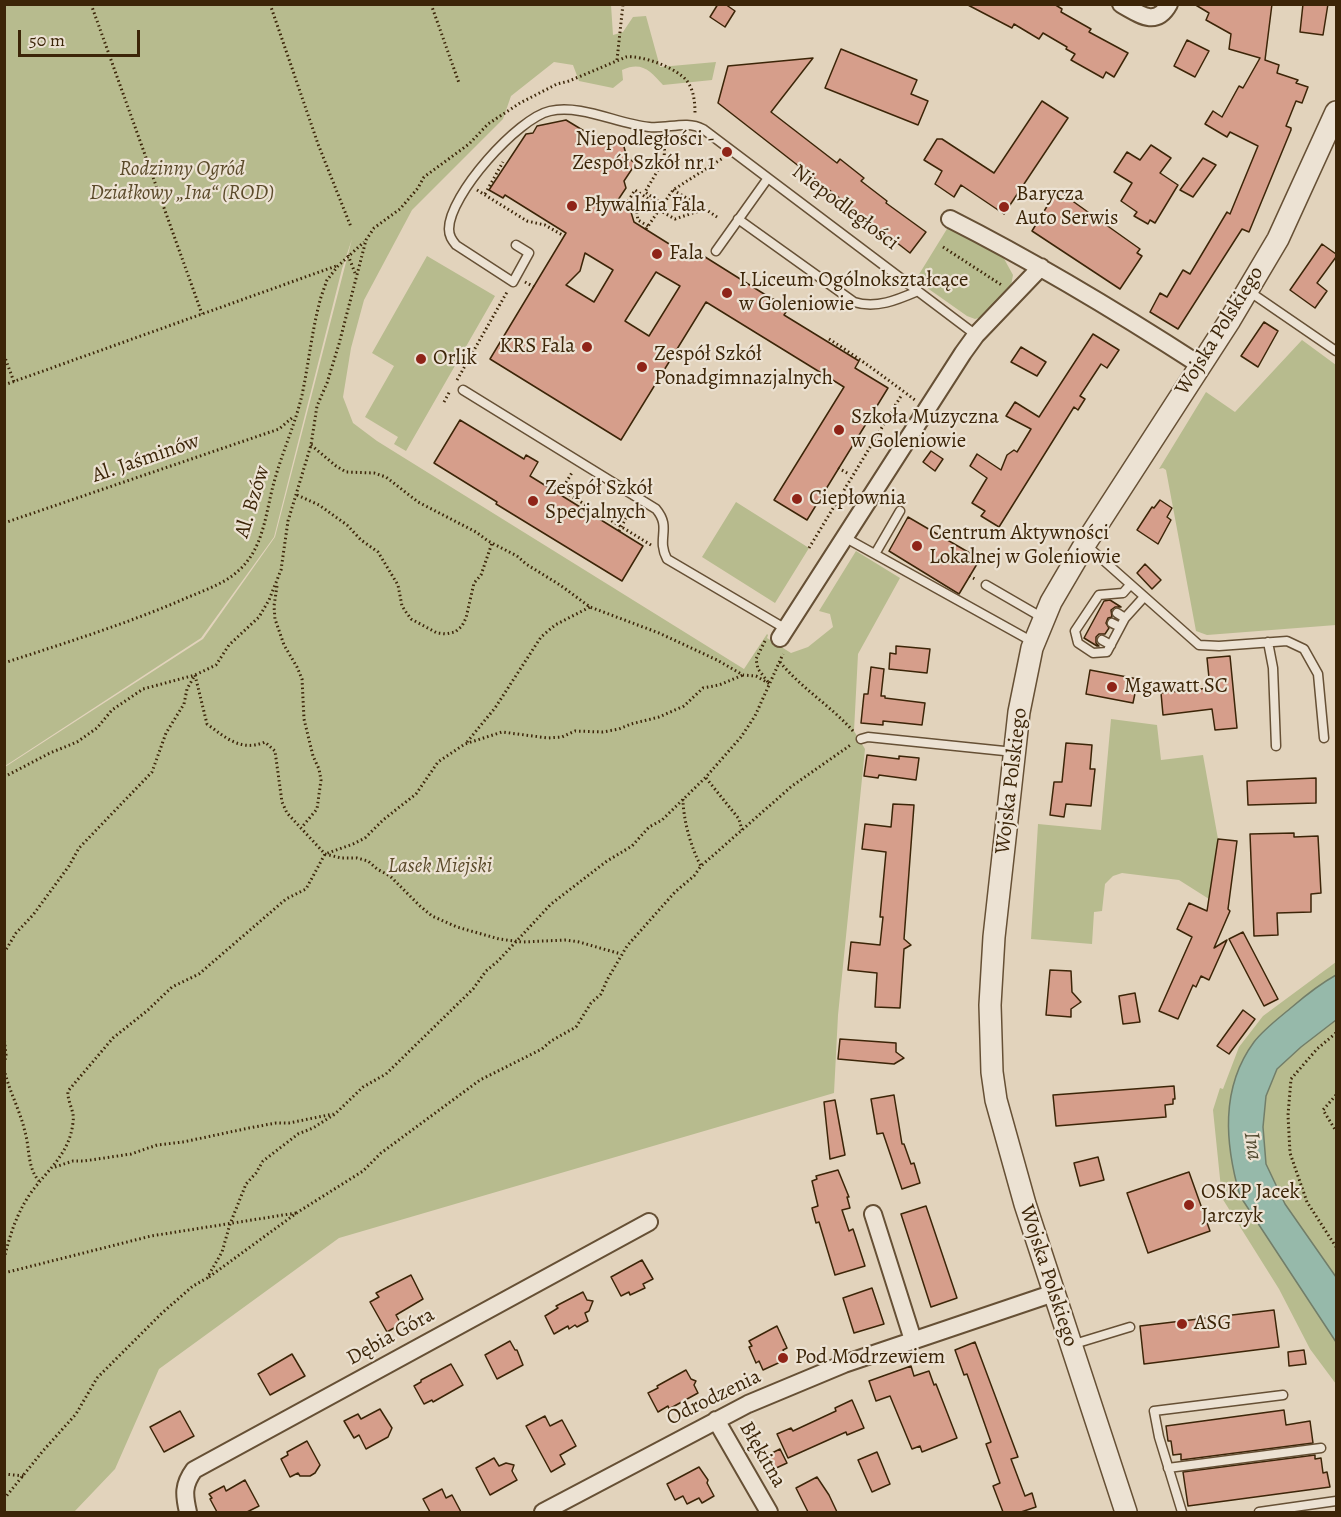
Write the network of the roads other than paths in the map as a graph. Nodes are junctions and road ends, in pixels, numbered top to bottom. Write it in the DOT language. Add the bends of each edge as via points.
graph roads {
  1 [pos="1121,4"];
  2 [pos="1169,4"];
  3 [pos="1336,112"];
  4 [pos="768,178"];
  5 [pos="738,219"];
  6 [pos="951,219"];
  7 [pos="516,245"];
  8 [pos="716,251"];
  9 [pos="1041,267"];
  10 [pos="1247,290"];
  11 [pos="918,291"];
  12 [pos="976,335"];
  13 [pos="1336,351"];
  14 [pos="1200,365"];
  15 [pos="463,390"];
  16 [pos="900,511"];
  17 [pos="844,537"];
  18 [pos="1084,544"];
  19 [pos="875,554"];
  20 [pos="986,585"];
  21 [pos="1130,585"];
  22 [pos="1144,597"];
  23 [pos="1093,600"];
  24 [pos="1102,605"];
  25 [pos="1088,610"];
  26 [pos="1097,615"];
  27 [pos="1043,618"];
  28 [pos="1078,626"];
  29 [pos="1087,632"];
  30 [pos="783,634"];
  31 [pos="1102,640"];
  32 [pos="1034,642"];
  33 [pos="1268,642"];
  34 [pos="1111,645"];
  35 [pos="1324,738"];
  36 [pos="861,739"];
  37 [pos="1276,746"];
  38 [pos="1014,752"];
  39 [pos="873,1214"];
  40 [pos="649,1222"];
  41 [pos="1054,1293"];
  42 [pos="1130,1327"];
  43 [pos="913,1340"];
  44 [pos="1071,1345"];
  45 [pos="1283,1395"];
  46 [pos="716,1420"];
  47 [pos="1321,1448"];
  48 [pos="1168,1468"];
  49 [pos="1336,1501"];
  50 [pos="188,1512"];
  51 [pos="543,1512"];
  52 [pos="768,1512"];
  53 [pos="1126,1512"];
  54 [pos="1182,1512"];
  55 [pos="1259,1512"];
  1 -- 2 [label="street" via="1153,18 1161,15"];
  3 -- 10 [label="street, Wojska Polskiego" via="1285,224"];
  4 -- 5 [label="lane"];
  4 -- 7 [label="lane, Niepodległości" via="695,125 649,128 574,110 547,111 528,122 478,171 455,206 449,225 456,245 513,282 530,253"];
  4 -- 11 [label="lane, Niepodległości"];
  5 -- 8 [label="lane"];
  5 -- 11 [label="lane" via="854,302 875,305"];
  6 -- 9 [label="street"];
  9 -- 12 [label="street"];
  9 -- 14 [label="street"];
  10 -- 13 [label="lane"];
  10 -- 14 [label="street, Wojska Polskiego"];
  11 -- 12 [label="lane, Niepodległości"];
  12 -- 17 [label="street"];
  14 -- 18 [label="street, Wojska Polskiego"];
  15 -- 30 [label="lane" via="656,509 663,518 663,550 667,558"];
  16 -- 19 [label="lane"];
  17 -- 19 [label="lane"];
  17 -- 30 [label="street"];
  18 -- 21 [label="lane"];
  18 -- 27 [label="street, Wojska Polskiego"];
  19 -- 32 [label="lane"];
  20 -- 27 [label="lane"];
  21 -- 22 [label="lane"];
  21 -- 23 [label="lane" via="1123,593 1099,595"];
  22 -- 33 [label="lane" via="1199,645"];
  22 -- 34 [label="lane" via="1121,616"];
  23 -- 24 [label="lane"];
  23 -- 25 [label="lane"];
  25 -- 26 [label="lane"];
  25 -- 28 [label="lane"];
  27 -- 32 [label="street, Wojska Polskiego"];
  28 -- 29 [label="lane"];
  28 -- 34 [label="lane" via="1078,643 1084,648 1101,653"];
  31 -- 34 [label="lane"];
  32 -- 38 [label="street, Wojska Polskiego" via="1024,680"];
  33 -- 35 [label="lane" via="1287,641 1304,649 1318,674"];
  33 -- 37 [label="lane"];
  36 -- 38 [label="lane" via="868,736"];
  38 -- 41 [label="street, Wojska Polskiego" via="994,945 990,1005 992,1072 1009,1149"];
  39 -- 43 [label="street"];
  40 -- 50 [label="street, Dębia Góra" via="194,1470 186,1481"];
  41 -- 43 [label="street, Odrodzenia"];
  41 -- 44 [label="street, Wojska Polskiego"];
  42 -- 44 [label="lane"];
  43 -- 46 [label="street, Odrodzenia" via="815,1376"];
  44 -- 53 [label="street, Wojska Polskiego"];
  45 -- 48 [label="lane" via="1154,1411"];
  46 -- 51 [label="street, Odrodzenia"];
  46 -- 52 [label="street, Błękitna"];
  47 -- 48 [label="lane"];
  48 -- 54 [label="lane"];
  49 -- 55 [label="lane"];
}
